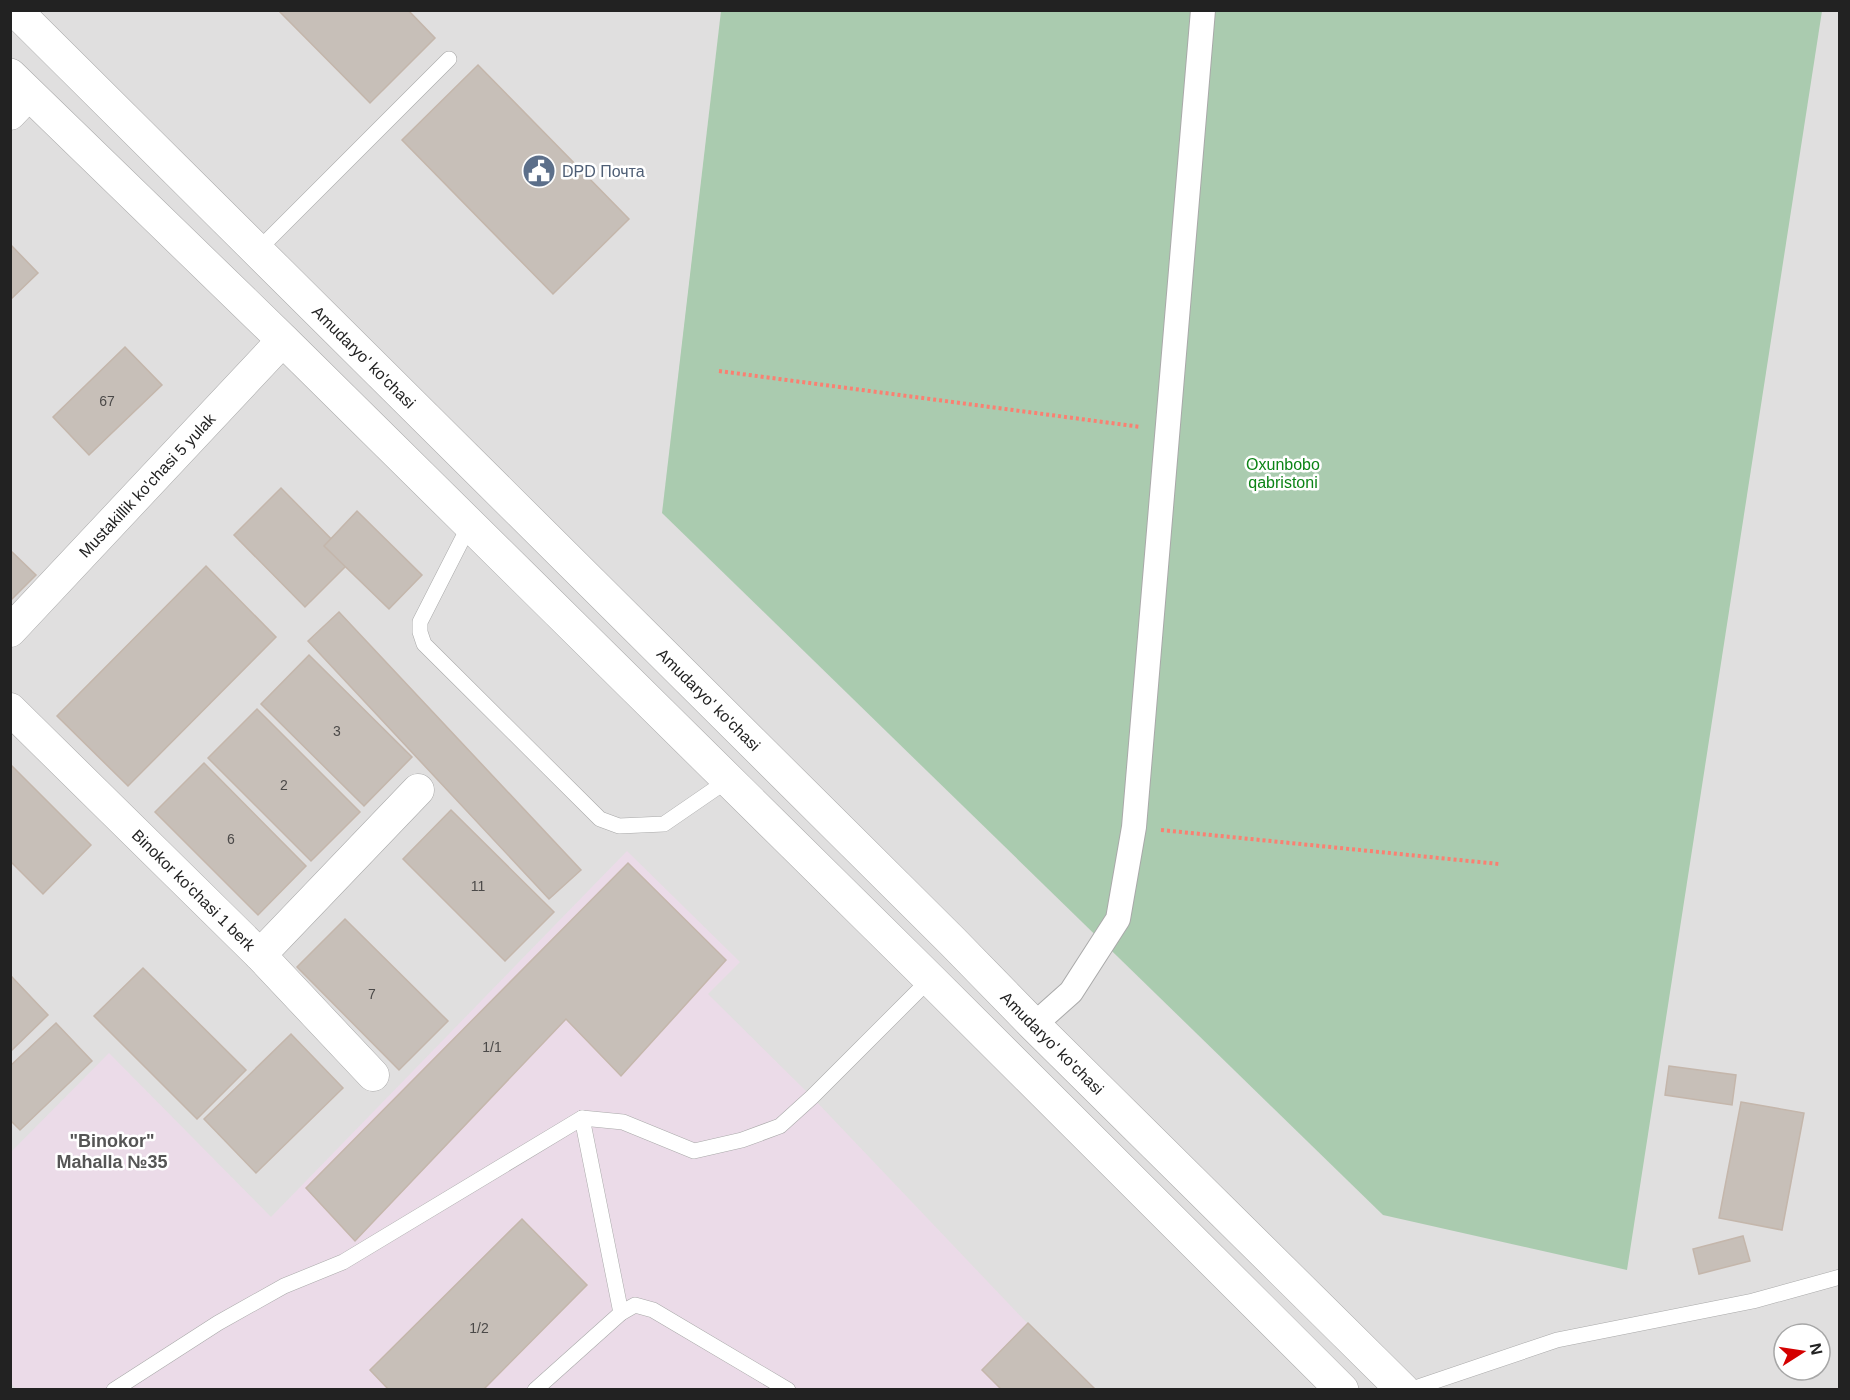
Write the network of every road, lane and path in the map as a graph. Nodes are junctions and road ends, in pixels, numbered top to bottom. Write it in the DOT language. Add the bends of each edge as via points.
graph roads {
  1 [pos="15,10"];
  2 [pos="1203,10"];
  3 [pos="449,59"];
  4 [pos="17,95"];
  5 [pos="257,251"];
  6 [pos="283,340"];
  7 [pos="719,371"];
  8 [pos="1167,431"];
  9 [pos="470,524"];
  10 [pos="10,630"];
  11 [pos="10,710"];
  12 [pos="728,780"];
  13 [pos="418,790"];
  14 [pos="1134,827"];
  15 [pos="1499,864"];
  16 [pos="260,955"];
  17 [pos="930,979"];
  18 [pos="1034,1025"];
  19 [pos="373,1075"];
  20 [pos="582,1118"];
  21 [pos="1839,1277"];
  22 [pos="621,1313"];
  23 [pos="114,1389"];
  24 [pos="535,1389"];
  25 [pos="788,1389"];
  26 [pos="1342,1389"];
  27 [pos="1403,1389"];
  28 [pos="1409,1389"];
  1 -- 5 [label="street, Amudaryo' ko'chasi"];
  2 -- 8 [label="street"];
  3 -- 5 [label="lane"];
  4 -- 6 [label="street"];
  5 -- 18 [label="street, Amudaryo' ko'chasi"];
  6 -- 9 [label="street"];
  6 -- 10 [label="street, Mustakillik ko'chasi 5 yulak"];
  7 -- 8 [label="path"];
  8 -- 14 [label="street"];
  9 -- 12 [label="street"];
  9 -- 12 [label="lane" via="420,622 424,644 600,819 619,826 664,824"];
  11 -- 16 [label="street, Binokor ko'chasi 1 berk"];
  12 -- 17 [label="street"];
  13 -- 16 [label="street"];
  14 -- 15 [label="path"];
  14 -- 18 [label="street" via="1118,919 1071,992"];
  16 -- 19 [label="street, Binokor ko'chasi 1 berk"];
  17 -- 20 [label="lane" via="780,1126 694,1151 622,1122"];
  17 -- 26 [label="street"];
  18 -- 27 [label="street, Amudaryo' ko'chasi"];
  20 -- 22 [label="lane"];
  20 -- 23 [label="lane" via="343,1262 284,1286 218,1323"];
  21 -- 28 [label="lane" via="1753,1301 1557,1340"];
  22 -- 24 [label="lane"];
  22 -- 25 [label="lane" via="635,1305 653,1310"];
}
